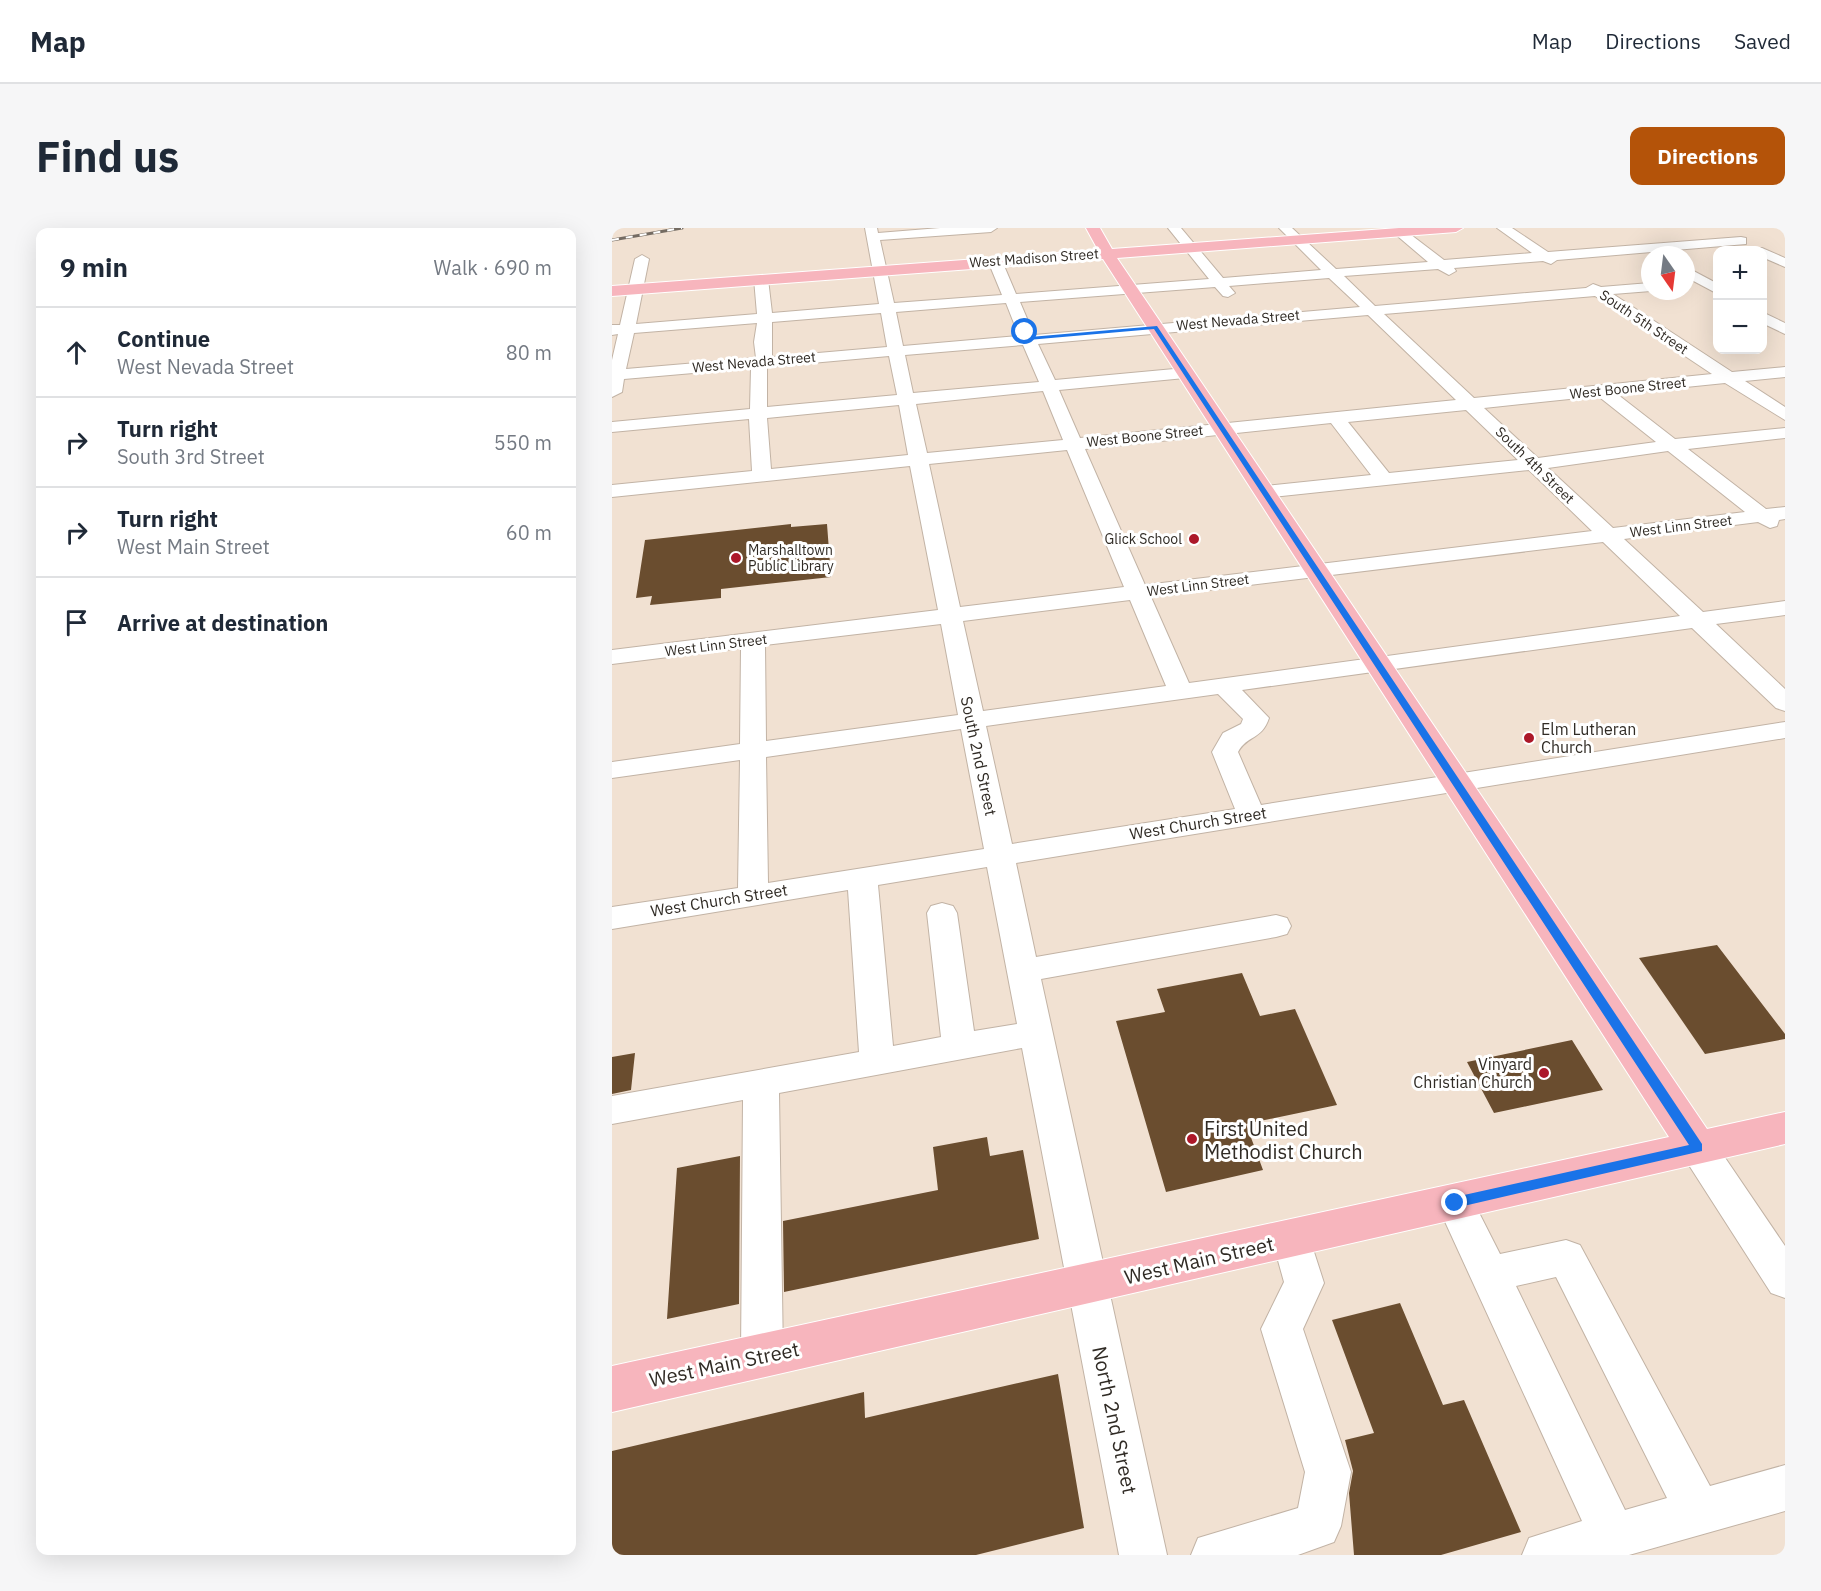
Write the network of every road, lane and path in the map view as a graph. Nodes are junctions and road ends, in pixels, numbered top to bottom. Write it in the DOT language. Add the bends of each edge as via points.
graph roads {
  1 [pos="1093,228"];
  2 [pos="1174,228"];
  3 [pos="1456,228"];
  4 [pos="1503,228"];
  5 [pos="1716,228"];
  6 [pos="1397,230"];
  7 [pos="872,232"];
  8 [pos="1290,234"];
  9 [pos="1631,238"];
  10 [pos="1741,241"];
  11 [pos="998,244"];
  12 [pos="1644,246"];
  13 [pos="1751,246"];
  14 [pos="1190,247"];
  15 [pos="1695,247"];
  16 [pos="1641,252"];
  17 [pos="1106,253"];
  18 [pos="1767,254"];
  19 [pos="1545,256"];
  20 [pos="642,259"];
  21 [pos="1785,263"];
  22 [pos="1440,264"];
  23 [pos="1563,268"];
  24 [pos="879,270"];
  25 [pos="1331,272"];
  26 [pos="1695,275"];
  27 [pos="761,279"];
  28 [pos="1581,280"];
  29 [pos="1218,281"];
  30 [pos="1711,282"];
  31 [pos="1695,283"];
  32 [pos="1129,287"];
  33 [pos="1641,288"];
  34 [pos="637,289"];
  35 [pos="612,291"];
  36 [pos="1598,291"];
  37 [pos="1010,297"];
  38 [pos="1486,300"];
  39 [pos="887,307"];
  40 [pos="1370,309"];
  41 [pos="764,317"];
  42 [pos="1767,319"];
  43 [pos="1250,320"];
  44 [pos="1155,327"];
  45 [pos="620,329"];
  46 [pos="1785,329"];
  47 [pos="1028,338"];
  48 [pos="896,350"];
  49 [pos="762,362"];
  50 [pos="1785,372"];
  51 [pos="1185,373"];
  52 [pos="614,375"];
  53 [pos="1729,378"];
  54 [pos="1048,386"];
  55 [pos="1602,391"];
  56 [pos="612,394"];
  57 [pos="906,400"];
  58 [pos="1470,404"];
  59 [pos="758,414"];
  60 [pos="1785,415"];
  61 [pos="1335,417"];
  62 [pos="612,427"];
  63 [pos="1222,428"];
  64 [pos="1785,433"];
  65 [pos="1073,444"];
  66 [pos="1672,445"];
  67 [pos="918,459"];
  68 [pos="1533,464"];
  69 [pos="762,475"];
  70 [pos="1384,479"];
  71 [pos="612,491"];
  72 [pos="1264,492"];
  73 [pos="1785,513"];
  74 [pos="1763,515"];
  75 [pos="1785,533"];
  76 [pos="1608,535"];
  77 [pos="1316,571"];
  78 [pos="1137,593"];
  79 [pos="1785,608"];
  80 [pos="951,616"];
  81 [pos="1698,620"];
  82 [pos="753,640"];
  83 [pos="612,657"];
  84 [pos="1378,664"];
  85 [pos="1223,685"];
  86 [pos="1180,691"];
  87 [pos="1785,703"];
  88 [pos="972,719"];
  89 [pos="1785,730"];
  90 [pos="753,750"];
  91 [pos="612,770"];
  92 [pos="1455,781"];
  93 [pos="1251,814"];
  94 [pos="1000,855"];
  95 [pos="862,877"];
  96 [pos="753,895"];
  97 [pos="942,913"];
  98 [pos="612,918"];
  99 [pos="1276,926"];
  100 [pos="1023,971"];
  101 [pos="1036,1034"];
  102 [pos="959,1048"];
  103 [pos="877,1062"];
  104 [pos="761,1083"];
  105 [pos="612,1110"];
  106 [pos="1785,1128"];
  107 [pos="1698,1148"];
  108 [pos="1455,1203"];
  109 [pos="1292,1239"];
  110 [pos="1490,1274"];
  111 [pos="1785,1280"];
  112 [pos="1088,1285"];
  113 [pos="762,1356"];
  114 [pos="612,1389"];
  115 [pos="1785,1488"];
  116 [pos="1699,1512"];
  117 [pos="1580,1548"];
  118 [pos="1143,1555"];
  119 [pos="1215,1555"];
  1 -- 17 [label="main road"];
  2 -- 14 [label="street"];
  3 -- 6 [label="main road, West Madison Street"];
  4 -- 19 [label="street"];
  5 -- 10 [label="street"];
  6 -- 8 [label="main road, West Madison Street"];
  6 -- 22 [label="street"];
  7 -- 11 [label="street"];
  7 -- 24 [label="street, South 2nd Street"];
  8 -- 14 [label="main road, West Madison Street"];
  8 -- 25 [label="street, South 4th Street"];
  9 -- 12 [label="street"];
  10 -- 13 [label="street"];
  10 -- 15 [label="street"];
  11 -- 17 [label="main road, West Madison Street"];
  11 -- 24 [label="main road, West Madison Street"];
  11 -- 37 [label="street"];
  14 -- 17 [label="main road, West Madison Street"];
  14 -- 29 [label="street"];
  16 -- 19 [label="street"];
  17 -- 32 [label="main road"];
  18 -- 21 [label="street"];
  19 -- 22 [label="street"];
  19 -- 23 [label="street"];
  20 -- 34 [label="street"];
  22 -- 25 [label="street"];
  22 -- 38 [label="street"];
  24 -- 27 [label="main road, West Madison Street"];
  24 -- 39 [label="street, South 2nd Street"];
  25 -- 29 [label="street"];
  25 -- 40 [label="street, South 4th Street"];
  26 -- 30 [label="street"];
  27 -- 34 [label="main road, West Madison Street"];
  27 -- 41 [label="street"];
  28 -- 36 [label="street, South 5th Street"];
  29 -- 32 [label="street"];
  29 -- 43 [label="street"];
  30 -- 31 [label="street"];
  32 -- 37 [label="street"];
  32 -- 44 [label="main road"];
  33 -- 36 [label="street, West Nevada Street"];
  34 -- 35 [label="main road, West Madison Street"];
  34 -- 45 [label="street"];
  36 -- 38 [label="street, West Nevada Street"];
  36 -- 53 [label="street, South 5th Street"];
  37 -- 39 [label="street"];
  37 -- 47 [label="street"];
  38 -- 40 [label="street, West Nevada Street"];
  39 -- 41 [label="street"];
  39 -- 48 [label="street, South 2nd Street"];
  40 -- 43 [label="street, West Nevada Street"];
  40 -- 58 [label="street, South 4th Street"];
  41 -- 45 [label="street"];
  41 -- 49 [label="street"];
  42 -- 46 [label="street"];
  43 -- 44 [label="street, West Nevada Street"];
  44 -- 47 [label="street, West Nevada Street"];
  44 -- 51 [label="main road"];
  45 -- 52 [label="street"];
  47 -- 48 [label="street, West Nevada Street"];
  47 -- 54 [label="street"];
  48 -- 49 [label="street, West Nevada Street"];
  48 -- 57 [label="street, South 2nd Street"];
  49 -- 52 [label="street, West Nevada Street"];
  49 -- 59 [label="street"];
  50 -- 53 [label="street, West Boone Street"];
  51 -- 54 [label="street"];
  51 -- 63 [label="main road"];
  52 -- 56 [label="street"];
  53 -- 55 [label="street, West Boone Street"];
  53 -- 60 [label="street, South 5th Street"];
  54 -- 57 [label="street"];
  54 -- 65 [label="street"];
  55 -- 58 [label="street, West Boone Street"];
  55 -- 66 [label="street"];
  57 -- 59 [label="street"];
  57 -- 67 [label="street, South 2nd Street"];
  58 -- 61 [label="street, West Boone Street"];
  58 -- 68 [label="street, South 4th Street"];
  59 -- 62 [label="street"];
  59 -- 69 [label="street"];
  61 -- 63 [label="street, West Boone Street"];
  61 -- 70 [label="street"];
  63 -- 65 [label="street, West Boone Street"];
  63 -- 72 [label="main road"];
  64 -- 66 [label="street"];
  65 -- 67 [label="street, West Boone Street"];
  65 -- 78 [label="street"];
  66 -- 68 [label="street"];
  66 -- 74 [label="street"];
  67 -- 69 [label="street, West Boone Street"];
  67 -- 80 [label="street, South 2nd Street"];
  68 -- 70 [label="street"];
  68 -- 76 [label="street, South 4th Street"];
  69 -- 71 [label="street, West Boone Street"];
  70 -- 72 [label="street"];
  72 -- 77 [label="main road"];
  73 -- 74 [label="street, West Linn Street"];
  74 -- 75 [label="street"];
  74 -- 76 [label="street, West Linn Street"];
  76 -- 77 [label="street, West Linn Street"];
  76 -- 81 [label="street, South 4th Street"];
  77 -- 78 [label="street, West Linn Street"];
  77 -- 84 [label="main road"];
  78 -- 80 [label="street, West Linn Street"];
  78 -- 86 [label="street"];
  79 -- 81 [label="street"];
  80 -- 82 [label="street, West Linn Street"];
  80 -- 88 [label="street, South 2nd Street"];
  81 -- 84 [label="street"];
  81 -- 87 [label="street, South 4th Street"];
  82 -- 83 [label="street, West Linn Street"];
  82 -- 90 [label="street"];
  84 -- 85 [label="street"];
  84 -- 92 [label="main road"];
  85 -- 86 [label="street"];
  85 -- 93 [label="street" via="1256,718 1253,728 1232,739 1225,752"];
  86 -- 88 [label="street"];
  88 -- 90 [label="street"];
  88 -- 94 [label="street, South 2nd Street"];
  89 -- 92 [label="street, West Church Street"];
  90 -- 91 [label="street"];
  90 -- 96 [label="street"];
  92 -- 93 [label="street, West Church Street"];
  92 -- 107 [label="main road"];
  93 -- 94 [label="street, West Church Street"];
  94 -- 95 [label="street, West Church Street"];
  94 -- 100 [label="street, South 2nd Street"];
  95 -- 96 [label="street, West Church Street"];
  95 -- 103 [label="street"];
  96 -- 98 [label="street, West Church Street"];
  97 -- 102 [label="street"];
  99 -- 100 [label="street"];
  100 -- 101 [label="street, South 2nd Street"];
  101 -- 102 [label="street"];
  101 -- 112 [label="street, South 2nd Street"];
  102 -- 103 [label="street"];
  103 -- 104 [label="street"];
  104 -- 105 [label="street"];
  104 -- 113 [label="street"];
  106 -- 107 [label="main road, West Main Street"];
  107 -- 108 [label="main road, West Main Street"];
  107 -- 111 [label="street"];
  108 -- 109 [label="main road, West Main Street"];
  108 -- 110 [label="street"];
  109 -- 112 [label="main road, West Main Street"];
  109 -- 119 [label="street" via="1304,1283 1282,1329 1328,1472 1318,1526"];
  110 -- 116 [label="street" via="1566,1257"];
  110 -- 117 [label="street"];
  112 -- 113 [label="main road, West Main Street"];
  112 -- 118 [label="street, North 2nd Street"];
  113 -- 114 [label="main road, West Main Street"];
  115 -- 116 [label="street"];
  116 -- 117 [label="street"];
}
